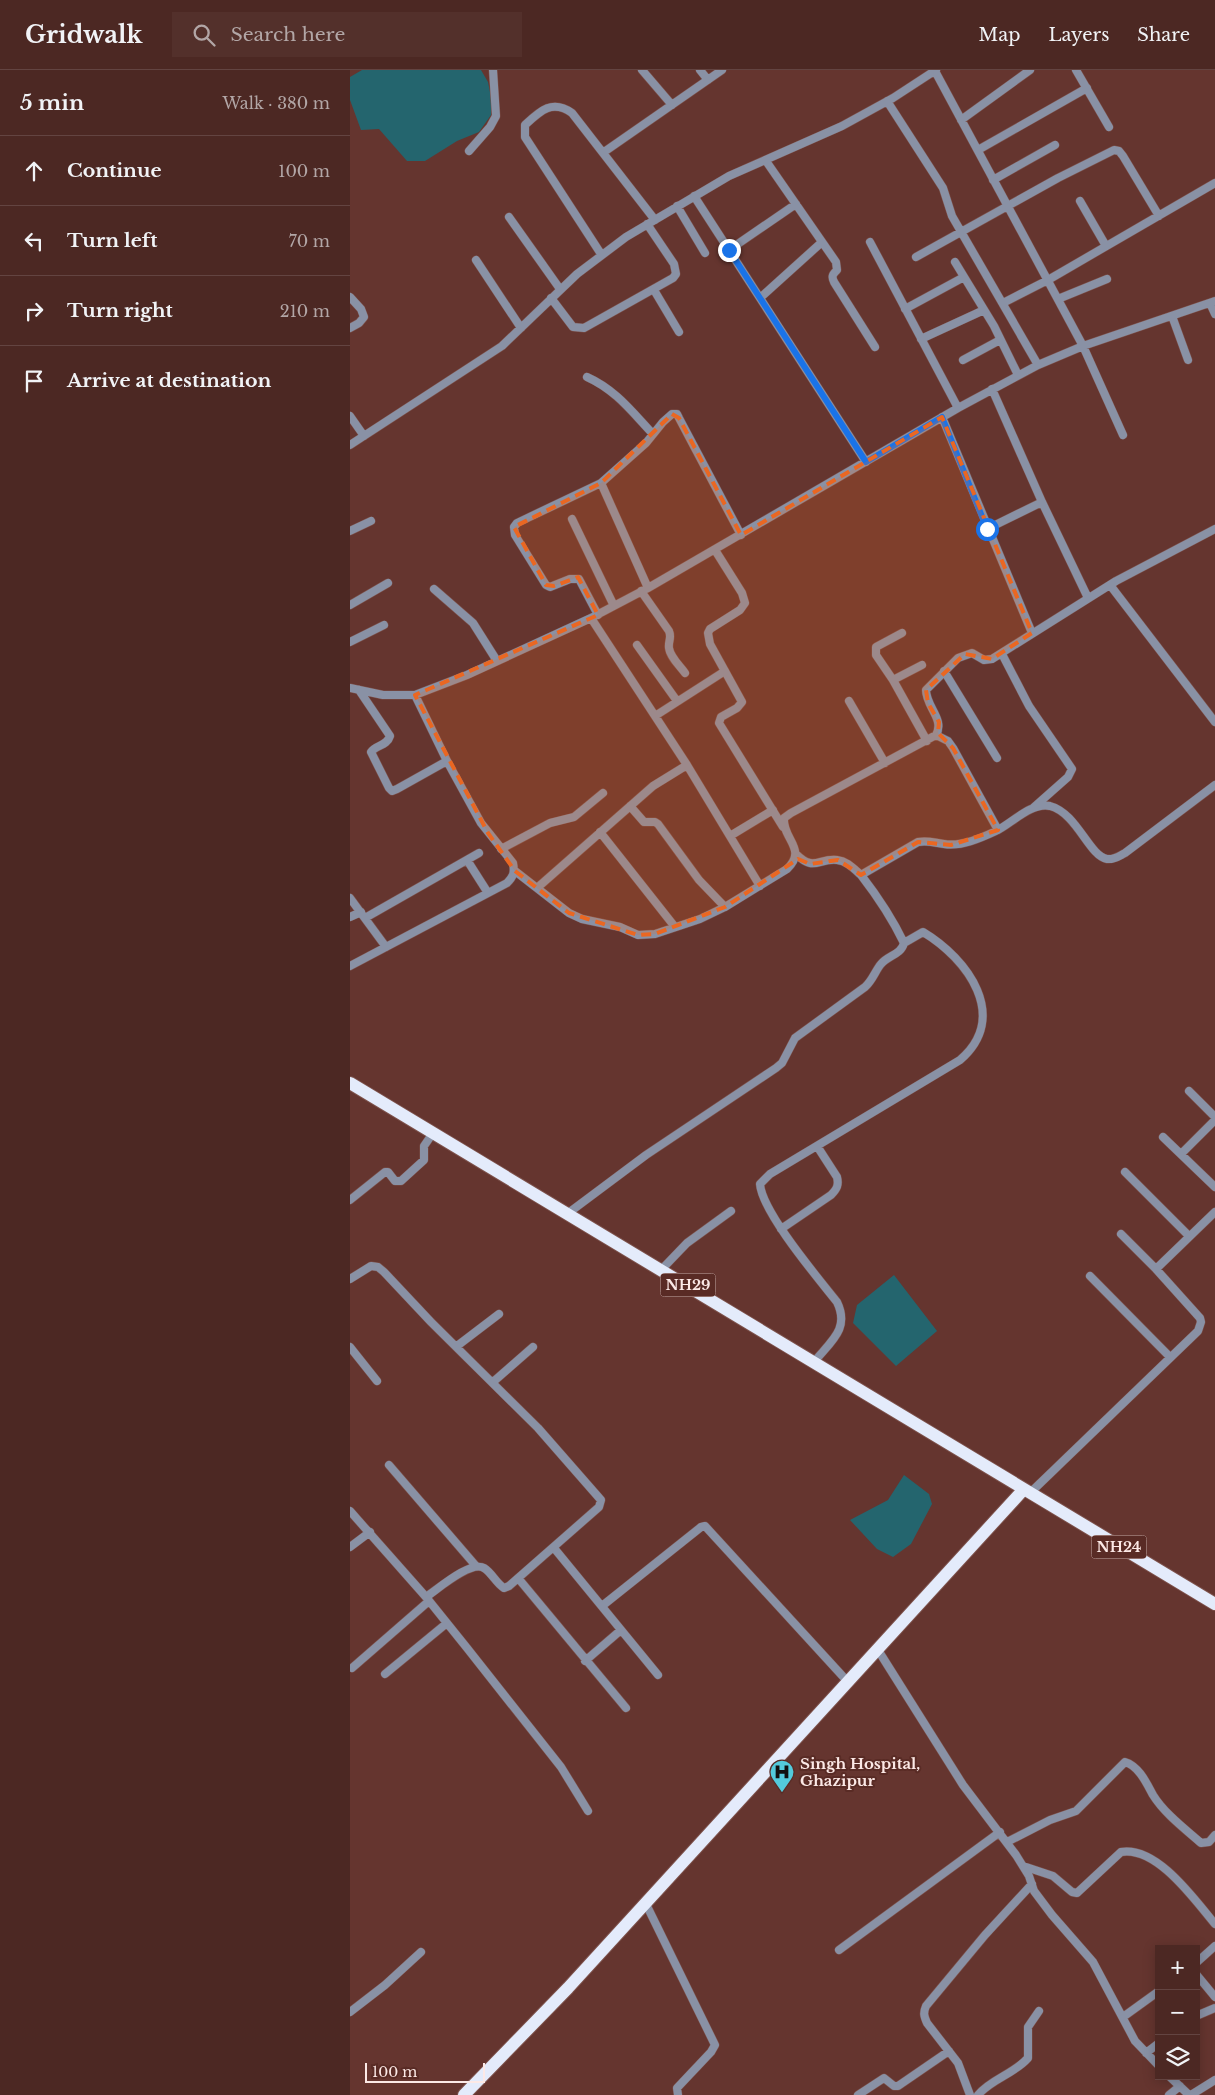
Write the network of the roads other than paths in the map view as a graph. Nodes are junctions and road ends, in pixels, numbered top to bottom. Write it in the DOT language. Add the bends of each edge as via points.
graph roads {
  1 [pos="493,70"];
  2 [pos="642,70"];
  3 [pos="700,70"];
  4 [pos="722,70"];
  5 [pos="936,70"];
  6 [pos="1030,70"];
  7 [pos="1076,70"];
  8 [pos="708,80"];
  9 [pos="1087,88"];
  10 [pos="887,101"];
  11 [pos="672,106"];
  12 [pos="961,120"];
  13 [pos="1109,127"];
  14 [pos="1055,145"];
  15 [pos="978,150"];
  16 [pos="469,151"];
  17 [pos="604,152"];
  18 [pos="766,161"];
  19 [pos="993,180"];
  20 [pos="1215,183"];
  21 [pos="694,196"];
  22 [pos="1080,201"];
  23 [pos="796,204"];
  24 [pos="677,206"];
  25 [pos="1008,207"];
  26 [pos="1159,216"];
  27 [pos="509,217"];
  28 [pos="655,220"];
  29 [pos="647,224"];
  30 [pos="962,232"];
  31 [pos="822,242"];
  32 [pos="870,242"];
  33 [pos="1106,246"];
  34 [pos="729,250"];
  35 [pos="705,253"];
  36 [pos="601,254"];
  37 [pos="916,257"];
  38 [pos="476,260"];
  39 [pos="956,262"];
  40 [pos="964,277"];
  41 [pos="1107,279"];
  42 [pos="1048,280"];
  43 [pos="560,289"];
  44 [pos="654,290"];
  45 [pos="350,297"];
  46 [pos="551,298"];
  47 [pos="760,298"];
  48 [pos="1058,299"];
  49 [pos="1213,302"];
  50 [pos="1002,303"];
  51 [pos="905,309"];
  52 [pos="984,310"];
  53 [pos="1215,314"];
  54 [pos="1172,316"];
  55 [pos="350,328"];
  56 [pos="521,328"];
  57 [pos="679,332"];
  58 [pos="921,339"];
  59 [pos="1000,340"];
  60 [pos="1083,346"];
  61 [pos="875,347"];
  62 [pos="963,360"];
  63 [pos="1188,360"];
  64 [pos="1038,365"];
  65 [pos="1018,375"];
  66 [pos="587,376"];
  67 [pos="992,389"];
  68 [pos="958,408"];
  69 [pos="350,416"];
  70 [pos="942,417"];
  71 [pos="653,434"];
  72 [pos="1123,435"];
  73 [pos="364,436"];
  74 [pos="350,446"];
  75 [pos="866,462"];
  76 [pos="601,483"];
  77 [pos="1042,502"];
  78 [pos="572,519"];
  79 [pos="371,521"];
  80 [pos="987,529"];
  81 [pos="1215,530"];
  82 [pos="350,531"];
  83 [pos="741,535"];
  84 [pos="715,550"];
  85 [pos="388,584"];
  86 [pos="1110,585"];
  87 [pos="434,589"];
  88 [pos="644,590"];
  89 [pos="1088,598"];
  90 [pos="350,605"];
  91 [pos="614,606"];
  92 [pos="594,616"];
  93 [pos="384,625"];
  94 [pos="902,633"];
  95 [pos="1032,633"];
  96 [pos="350,642"];
  97 [pos="637,645"];
  98 [pos="1002,654"];
  99 [pos="497,661"];
  100 [pos="922,665"];
  101 [pos="725,671"];
  102 [pos="944,671"];
  103 [pos="685,673"];
  104 [pos="893,680"];
  105 [pos="350,688"];
  106 [pos="359,690"];
  107 [pos="415,695"];
  108 [pos="677,701"];
  109 [pos="849,702"];
  110 [pos="655,716"];
  111 [pos="1215,722"];
  112 [pos="936,735"];
  113 [pos="927,741"];
  114 [pos="997,758"];
  115 [pos="447,761"];
  116 [pos="885,763"];
  117 [pos="687,765"];
  118 [pos="1215,785"];
  119 [pos="603,793"];
  120 [pos="630,806"];
  121 [pos="1032,809"];
  122 [pos="772,810"];
  123 [pos="784,826"];
  124 [pos="998,830"];
  125 [pos="600,832"];
  126 [pos="730,836"];
  127 [pos="501,849"];
  128 [pos="479,852"];
  129 [pos="796,854"];
  130 [pos="467,860"];
  131 [pos="514,871"];
  132 [pos="861,875"];
  133 [pos="760,886"];
  134 [pos="536,888"];
  135 [pos="488,893"];
  136 [pos="350,898"];
  137 [pos="725,907"];
  138 [pos="363,915"];
  139 [pos="350,917"];
  140 [pos="675,928"];
  141 [pos="904,943"];
  142 [pos="386,947"];
  143 [pos="350,966"];
  144 [pos="350,1083"];
  145 [pos="1189,1091"];
  146 [pos="1215,1119"];
  147 [pos="433,1133"];
  148 [pos="1163,1137"];
  149 [pos="817,1146"];
  150 [pos="1181,1154"];
  151 [pos="1125,1172"];
  152 [pos="1215,1187"];
  153 [pos="350,1200"];
  154 [pos="731,1211"];
  155 [pos="1215,1212"];
  156 [pos="567,1214"];
  157 [pos="782,1229"];
  158 [pos="1121,1234"];
  159 [pos="1189,1236"];
  160 [pos="1156,1269"];
  161 [pos="661,1270"];
  162 [pos="1090,1276"];
  163 [pos="350,1279"];
  164 [pos="499,1314"];
  165 [pos="457,1346"];
  166 [pos="350,1347"];
  167 [pos="533,1347"];
  168 [pos="1170,1357"];
  169 [pos="814,1362"];
  170 [pos="377,1381"];
  171 [pos="492,1382"];
  172 [pos="389,1465"];
  173 [pos="1027,1491"];
  174 [pos="350,1511"];
  175 [pos="370,1532"];
  176 [pos="350,1547"];
  177 [pos="554,1548"];
  178 [pos="476,1566"];
  179 [pos="518,1578"];
  180 [pos="428,1599"];
  181 [pos="1215,1604"];
  182 [pos="602,1606"];
  183 [pos="447,1622"];
  184 [pos="621,1630"];
  185 [pos="878,1650"];
  186 [pos="585,1660"];
  187 [pos="352,1668"];
  188 [pos="385,1674"];
  189 [pos="658,1676"];
  190 [pos="848,1682"];
  191 [pos="626,1708"];
  192 [pos="588,1811"];
  193 [pos="1000,1832"];
  194 [pos="1215,1835"];
  195 [pos="1007,1842"];
  196 [pos="1023,1866"];
  197 [pos="1032,1884"];
  198 [pos="646,1904"];
  199 [pos="1215,1924"];
  200 [pos="1215,1946"];
  201 [pos="839,1950"];
  202 [pos="421,1952"];
  203 [pos="1200,1960"];
  204 [pos="1200,1979"];
  205 [pos="1155,1995"];
  206 [pos="1215,1997"];
  207 [pos="1215,2008"];
  208 [pos="350,2012"];
  209 [pos="1039,2012"];
  210 [pos="1200,2014"];
  211 [pos="1123,2017"];
  212 [pos="1155,2046"];
  213 [pos="949,2050"];
  214 [pos="1146,2053"];
  215 [pos="1155,2062"];
  216 [pos="1173,2080"];
  217 [pos="1215,2080"];
  218 [pos="1180,2086"];
  219 [pos="464,2095"];
  220 [pos="678,2095"];
  221 [pos="858,2095"];
  222 [pos="970,2095"];
  223 [pos="978,2095"];
  224 [pos="1169,2095"];
  225 [pos="1190,2095"];
  1 -- 16 [label="street" via="496,116"];
  2 -- 11 [label="street"];
  3 -- 8 [label="street"];
  4 -- 8 [label="street"];
  5 -- 10 [label="street"];
  5 -- 12 [label="street"];
  6 -- 12 [label="street"];
  7 -- 9 [label="street"];
  8 -- 11 [label="street"];
  9 -- 13 [label="street"];
  9 -- 15 [label="street"];
  10 -- 18 [label="street"];
  10 -- 30 [label="street" via="943,188 952,216"];
  11 -- 17 [label="street"];
  12 -- 15 [label="street"];
  14 -- 19 [label="street"];
  15 -- 19 [label="street"];
  17 -- 28 [label="street"];
  17 -- 36 [label="street" via="563,106 552,106 539,112 525,125 525,137"];
  18 -- 21 [label="street" via="729,176"];
  18 -- 23 [label="street"];
  19 -- 25 [label="street"];
  20 -- 26 [label="street"];
  21 -- 24 [label="street"];
  21 -- 34 [label="street"];
  22 -- 33 [label="street"];
  23 -- 31 [label="street"];
  23 -- 34 [label="street"];
  24 -- 28 [label="street"];
  24 -- 35 [label="street"];
  25 -- 26 [label="street" via="1114,150 1123,156"];
  25 -- 30 [label="street"];
  25 -- 42 [label="street"];
  26 -- 33 [label="street"];
  27 -- 43 [label="street"];
  28 -- 29 [label="street"];
  29 -- 36 [label="street"];
  29 -- 44 [label="street" via="676,270 673,278"];
  30 -- 37 [label="street"];
  30 -- 50 [label="street"];
  31 -- 47 [label="street"];
  31 -- 61 [label="street" via="836,262 837,270 832,274 834,282"];
  32 -- 51 [label="street"];
  33 -- 42 [label="street"];
  34 -- 47 [label="street"];
  36 -- 43 [label="street"];
  38 -- 56 [label="street"];
  39 -- 40 [label="street"];
  40 -- 51 [label="street"];
  40 -- 52 [label="street"];
  41 -- 48 [label="street"];
  42 -- 48 [label="street"];
  42 -- 50 [label="street"];
  43 -- 46 [label="street"];
  44 -- 46 [label="street" via="584,328 573,327"];
  44 -- 57 [label="street"];
  45 -- 55 [label="street" via="364,317"];
  46 -- 56 [label="street"];
  47 -- 75 [label="street"];
  48 -- 60 [label="street"];
  49 -- 53 [label="street"];
  49 -- 54 [label="street"];
  50 -- 64 [label="street"];
  51 -- 58 [label="street"];
  52 -- 58 [label="street"];
  52 -- 59 [label="street"];
  54 -- 60 [label="street"];
  54 -- 63 [label="street"];
  56 -- 73 [label="street" via="484,359"];
  58 -- 68 [label="street"];
  59 -- 62 [label="street"];
  59 -- 65 [label="street"];
  60 -- 64 [label="street"];
  60 -- 72 [label="street"];
  64 -- 65 [label="street"];
  65 -- 67 [label="street"];
  66 -- 71 [label="street" via="614,392"];
  67 -- 68 [label="street"];
  67 -- 77 [label="street"];
  68 -- 70 [label="street"];
  69 -- 73 [label="street"];
  70 -- 75 [label="street"];
  70 -- 80 [label="street"];
  71 -- 76 [label="street"];
  71 -- 83 [label="street" via="668,417 677,414"];
  73 -- 74 [label="street"];
  75 -- 83 [label="street"];
  76 -- 88 [label="street"];
  76 -- 92 [label="street" via="514,527 515,535 546,584 550,587 570,578 579,578"];
  77 -- 80 [label="street"];
  77 -- 89 [label="street"];
  78 -- 91 [label="street"];
  79 -- 82 [label="street"];
  80 -- 95 [label="street"];
  81 -- 86 [label="street"];
  83 -- 84 [label="street"];
  84 -- 88 [label="street"];
  84 -- 101 [label="street" via="745,602 740,610 708,633 707,638"];
  85 -- 90 [label="street"];
  86 -- 89 [label="street"];
  86 -- 111 [label="street"];
  87 -- 99 [label="street" via="472,623"];
  88 -- 91 [label="street"];
  88 -- 103 [label="street" via="669,631 669,648"];
  89 -- 95 [label="street"];
  91 -- 92 [label="street"];
  92 -- 99 [label="street"];
  92 -- 110 [label="street"];
  93 -- 96 [label="street"];
  94 -- 104 [label="street" via="874,650"];
  95 -- 98 [label="street"];
  97 -- 108 [label="street"];
  98 -- 102 [label="street" via="984,660 972,653 965,654"];
  98 -- 121 [label="street" via="1032,711 1072,770"];
  99 -- 107 [label="street"];
  100 -- 104 [label="street"];
  101 -- 108 [label="street"];
  101 -- 122 [label="street" via="742,702 721,717 719,723"];
  102 -- 112 [label="street" via="926,690 928,704 939,722"];
  102 -- 114 [label="street"];
  104 -- 113 [label="street"];
  105 -- 106 [label="street"];
  106 -- 107 [label="street" via="383,695"];
  106 -- 115 [label="street" via="390,736 386,743 371,752 389,788 397,789"];
  107 -- 115 [label="street"];
  108 -- 110 [label="street"];
  109 -- 116 [label="street"];
  110 -- 117 [label="street"];
  112 -- 113 [label="street"];
  112 -- 124 [label="street" via="948,741"];
  113 -- 116 [label="street"];
  115 -- 127 [label="street" via="481,823"];
  116 -- 123 [label="street" via="791,813 784,818"];
  117 -- 120 [label="street"];
  117 -- 126 [label="street"];
  118 -- 121 [label="street" via="1115,858 1106,859 1097,854 1064,812 1050,806"];
  119 -- 127 [label="street" via="574,817 550,823"];
  120 -- 125 [label="street"];
  120 -- 137 [label="street" via="644,822 658,824 699,880"];
  121 -- 124 [label="street"];
  122 -- 123 [label="street"];
  122 -- 126 [label="street"];
  123 -- 129 [label="street"];
  124 -- 132 [label="street" via="982,838 951,845 927,840 918,842"];
  125 -- 134 [label="street"];
  125 -- 140 [label="street"];
  126 -- 133 [label="street"];
  127 -- 131 [label="street" via="513,863"];
  128 -- 130 [label="street"];
  129 -- 132 [label="street" via="810,864 831,860 845,862"];
  129 -- 133 [label="street" via="794,863"];
  130 -- 135 [label="street"];
  130 -- 138 [label="street"];
  131 -- 134 [label="street"];
  131 -- 135 [label="street" via="507,884"];
  132 -- 141 [label="street" via="883,903"];
  133 -- 137 [label="street"];
  134 -- 140 [label="street" via="582,919 620,927 638,935"];
  135 -- 142 [label="street"];
  136 -- 138 [label="street"];
  137 -- 140 [label="street"];
  138 -- 139 [label="street"];
  138 -- 142 [label="street"];
  141 -- 149 [label="street" via="922,932 962,965 976,987 983,1007 982,1030 977,1042 944,1071"];
  141 -- 156 [label="street" via="900,951 882,963 865,987 795,1038 776,1068 646,1155"];
  142 -- 143 [label="street"];
  144 -- 147 [label="highway, NH29"];
  145 -- 146 [label="street"];
  146 -- 150 [label="street"];
  147 -- 153 [label="street" via="424,1146 424,1160 401,1181 395,1181 385,1172"];
  147 -- 156 [label="highway, NH29"];
  148 -- 150 [label="street"];
  149 -- 157 [label="street" via="837,1177 837,1189"];
  149 -- 157 [label="street" via="770,1174 760,1184"];
  150 -- 152 [label="street"];
  151 -- 159 [label="street"];
  154 -- 161 [label="street" via="692,1239"];
  155 -- 159 [label="street"];
  156 -- 161 [label="highway, NH29"];
  157 -- 169 [label="street" via="841,1311 843,1320 839,1331"];
  158 -- 160 [label="street"];
  159 -- 160 [label="street"];
  160 -- 168 [label="street" via="1201,1322 1198,1331"];
  161 -- 169 [label="highway, NH29"];
  162 -- 168 [label="street"];
  163 -- 165 [label="street" via="371,1266 378,1267"];
  164 -- 165 [label="street"];
  165 -- 171 [label="street"];
  166 -- 170 [label="street"];
  167 -- 171 [label="street"];
  168 -- 173 [label="street"];
  169 -- 173 [label="highway, NH29"];
  171 -- 177 [label="street" via="538,1428 601,1500 599,1506"];
  172 -- 178 [label="street"];
  173 -- 181 [label="highway, NH24"];
  173 -- 185 [label="highway"];
  174 -- 175 [label="street"];
  175 -- 176 [label="street"];
  175 -- 180 [label="street"];
  177 -- 179 [label="street"];
  177 -- 182 [label="street"];
  178 -- 179 [label="street" via="488,1571 504,1588"];
  178 -- 180 [label="street" via="468,1568"];
  179 -- 186 [label="street"];
  180 -- 183 [label="street"];
  180 -- 187 [label="street"];
  182 -- 184 [label="street"];
  182 -- 190 [label="street" via="705,1526"];
  183 -- 188 [label="street"];
  183 -- 192 [label="street" via="562,1767"];
  184 -- 186 [label="street"];
  184 -- 189 [label="street"];
  185 -- 190 [label="highway"];
  185 -- 193 [label="street" via="964,1785"];
  186 -- 191 [label="street"];
  190 -- 198 [label="highway"];
  193 -- 195 [label="street"];
  193 -- 201 [label="street"];
  194 -- 195 [label="street" via="1209,1842 1201,1843 1161,1805 1145,1780 1125,1762 1076,1811"];
  195 -- 196 [label="street"];
  196 -- 197 [label="street"];
  196 -- 199 [label="street" via="1053,1876 1077,1893 1115,1856 1127,1851 1139,1853 1159,1864 1185,1888"];
  197 -- 211 [label="street" via="1042,1903 1093,1962"];
  197 -- 213 [label="street" via="926,2006 924,2017 927,2023"];
  198 -- 219 [label="highway"];
  198 -- 220 [label="street" via="715,2044 677,2088"];
  200 -- 203 [label="street"];
  202 -- 208 [label="street"];
  204 -- 206 [label="street"];
  205 -- 211 [label="street"];
  207 -- 210 [label="street"];
  209 -- 223 [label="street" via="1028,2027 1028,2058"];
  211 -- 214 [label="street" via="1135,2041"];
  212 -- 214 [label="street"];
  213 -- 221 [label="street" via="898,2086 884,2078"];
  213 -- 222 [label="street" via="958,2063"];
  214 -- 215 [label="street"];
  216 -- 218 [label="street"];
  217 -- 225 [label="street"];
  218 -- 224 [label="street"];
  218 -- 225 [label="street"];
}
